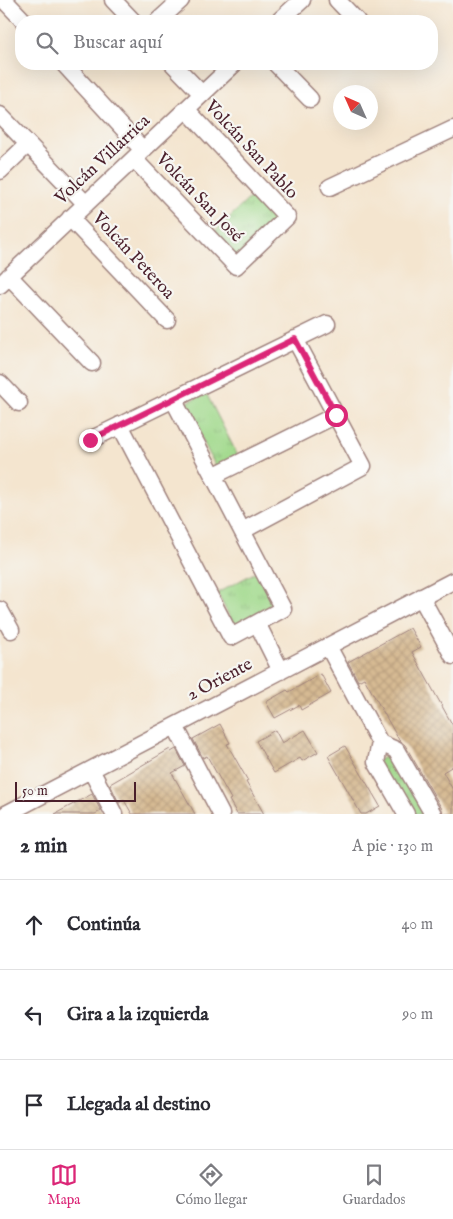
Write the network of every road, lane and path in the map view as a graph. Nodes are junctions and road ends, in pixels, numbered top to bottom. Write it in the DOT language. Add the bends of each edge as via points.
graph roads {
  1 [pos="4,0"];
  2 [pos="113,0"];
  3 [pos="181,0"];
  4 [pos="302,0"];
  5 [pos="337,0"];
  6 [pos="18,15"];
  7 [pos="127,15"];
  8 [pos="165,15"];
  9 [pos="286,15"];
  10 [pos="351,15"];
  11 [pos="69,70"];
  12 [pos="179,70"];
  13 [pos="228,70"];
  14 [pos="282,70"];
  15 [pos="202,94"];
  16 [pos="310,99"];
  17 [pos="186,109"];
  18 [pos="0,115"];
  19 [pos="453,129"];
  20 [pos="28,144"];
  21 [pos="139,154"];
  22 [pos="0,171"];
  23 [pos="330,187"];
  24 [pos="86,204"];
  25 [pos="70,218"];
  26 [pos="236,266"];
  27 [pos="4,281"];
  28 [pos="167,320"];
  29 [pos="327,324"];
  30 [pos="295,339"];
  31 [pos="92,363"];
  32 [pos="0,383"];
  33 [pos="173,399"];
  34 [pos="18,403"];
  35 [pos="336,415"];
  36 [pos="120,425"];
  37 [pos="90,440"];
  38 [pos="213,476"];
  39 [pos="242,530"];
  40 [pos="453,581"];
  41 [pos="421,597"];
  42 [pos="0,610"];
  43 [pos="257,623"];
  44 [pos="11,630"];
  45 [pos="328,646"];
  46 [pos="453,656"];
  47 [pos="281,671"];
  48 [pos="175,726"];
  49 [pos="380,743"];
  50 [pos="91,770"];
  51 [pos="7,814"];
  52 [pos="114,814"];
  53 [pos="222,814"];
  54 [pos="406,814"];
  55 [pos="433,814"];
  1 -- 6 [label="street"];
  2 -- 7 [label="street"];
  3 -- 8 [label="street"];
  4 -- 9 [label="street"];
  5 -- 10 [label="street"];
  11 -- 21 [label="street, Volcán San José"];
  12 -- 15 [label="street"];
  13 -- 15 [label="street, Volcán Villarrica"];
  14 -- 16 [label="street"];
  15 -- 17 [label="street, Volcán Villarrica"];
  17 -- 21 [label="street, Volcán Villarrica"];
  17 -- 26 [label="street, Volcán San Pablo" via="288,217"];
  18 -- 20 [label="street, Volcán Peteroa"];
  19 -- 23 [label="street"];
  20 -- 22 [label="street"];
  20 -- 24 [label="street, Volcán Peteroa"];
  21 -- 24 [label="street, Volcán Villarrica"];
  21 -- 26 [label="street, Volcán San José"];
  24 -- 25 [label="street, Volcán Villarrica"];
  25 -- 27 [label="street, Volcán Villarrica"];
  25 -- 28 [label="street, Volcán Peteroa"];
  27 -- 31 [label="street"];
  29 -- 30 [label="street"];
  30 -- 33 [label="street"];
  30 -- 35 [label="street"];
  32 -- 34 [label="street"];
  33 -- 36 [label="street"];
  33 -- 38 [label="street"];
  35 -- 38 [label="street"];
  35 -- 39 [label="street" via="363,466"];
  36 -- 37 [label="street"];
  36 -- 43 [label="street" via="231,637"];
  38 -- 39 [label="street"];
  39 -- 43 [label="street" via="283,609"];
  40 -- 41 [label="street, 2 Oriente"];
  41 -- 45 [label="street, 2 Oriente"];
  41 -- 46 [label="street"];
  42 -- 44 [label="street"];
  43 -- 47 [label="street"];
  45 -- 47 [label="street, 2 Oriente"];
  45 -- 49 [label="street"];
  47 -- 48 [label="street, 2 Oriente"];
  48 -- 50 [label="street, 2 Oriente"];
  48 -- 53 [label="street"];
  49 -- 54 [label="street" via="376,762"];
  49 -- 55 [label="street" via="396,750"];
  50 -- 51 [label="street, 2 Oriente"];
  50 -- 52 [label="street"];
}
